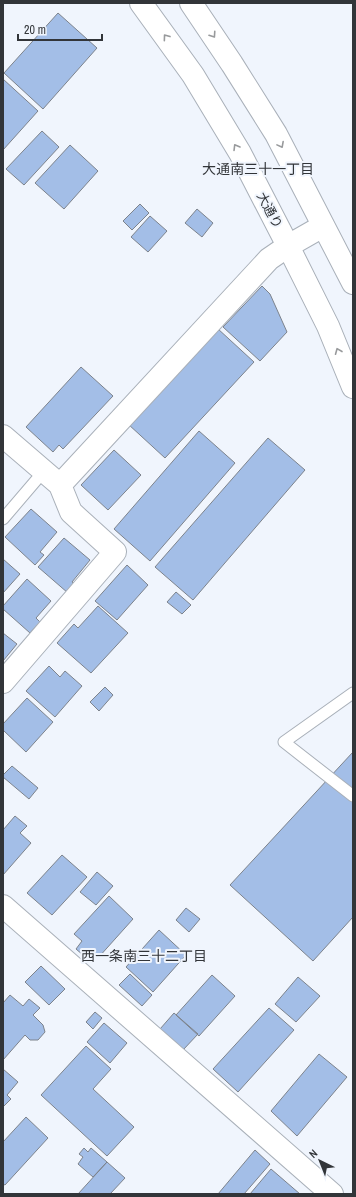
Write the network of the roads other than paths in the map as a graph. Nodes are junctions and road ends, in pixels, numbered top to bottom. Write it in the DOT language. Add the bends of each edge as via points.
graph roads {
  1 [pos="141,3"];
  2 [pos="191,3"];
  3 [pos="323,226"];
  4 [pos="288,246"];
  5 [pos="352,280"];
  6 [pos="353,387"];
  7 [pos="3,436"];
  8 [pos="52,478"];
  9 [pos="3,519"];
  10 [pos="3,682"];
  11 [pos="353,694"];
  12 [pos="353,796"];
  13 [pos="3,906"];
  14 [pos="332,1194"];
  4 -- 1 [label="main road, 大通り, one-way" via="240,153 193,74"];
  2 -- 3 [label="main road, one-way" via="276,134"];
  3 -- 4 [label="main road"];
  3 -- 5 [label="main road"];
  6 -- 4 [label="main road, 大通り, one-way" via="328,326"];
  4 -- 8 [label="main road" via="269,259"];
  7 -- 8 [label="main road"];
  8 -- 9 [label="lane"];
  8 -- 10 [label="main road" via="71,512 115,552"];
  11 -- 12 [label="lane" via="284,742"];
  13 -- 14 [label="main road"];
}
